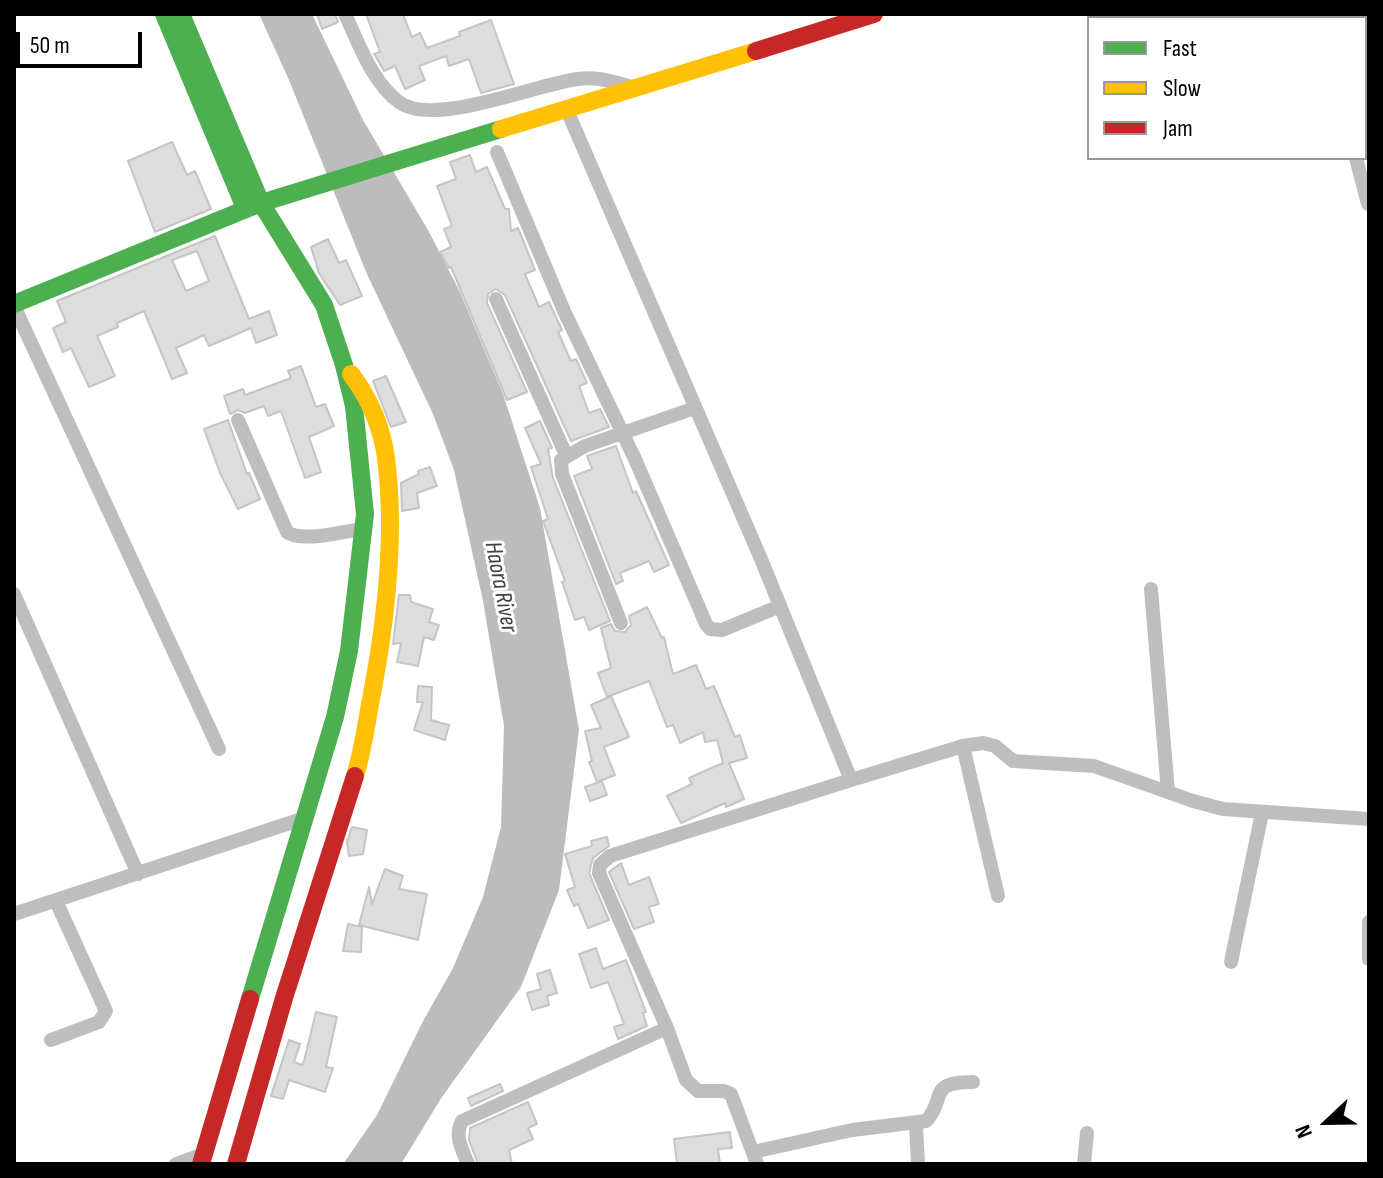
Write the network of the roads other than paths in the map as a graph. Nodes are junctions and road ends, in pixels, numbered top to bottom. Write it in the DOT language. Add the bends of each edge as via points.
graph roads {
  1 [pos="164,14"];
  2 [pos="181,14"];
  3 [pos="345,14"];
  4 [pos="874,14"];
  5 [pos="632,87"];
  6 [pos="566,108"];
  7 [pos="497,152"];
  8 [pos="1357,160"];
  9 [pos="1368,204"];
  10 [pos="253,206"];
  11 [pos="496,299"];
  12 [pos="14,305"];
  13 [pos="344,365"];
  14 [pos="695,408"];
  15 [pos="238,420"];
  16 [pos="622,433"];
  17 [pos="566,455"];
  18 [pos="363,529"];
  19 [pos="1151,589"];
  20 [pos="14,594"];
  21 [pos="780,606"];
  22 [pos="621,623"];
  23 [pos="963,746"];
  24 [pos="219,749"];
  25 [pos="851,780"];
  26 [pos="1168,792"];
  27 [pos="1262,813"];
  28 [pos="305,818"];
  29 [pos="1369,819"];
  30 [pos="138,874"];
  31 [pos="998,896"];
  32 [pos="56,901"];
  33 [pos="14,914"];
  34 [pos="1369,922"];
  35 [pos="1369,959"];
  36 [pos="1231,962"];
  37 [pos="667,1028"];
  38 [pos="51,1040"];
  39 [pos="973,1082"];
  40 [pos="916,1124"];
  41 [pos="1087,1133"];
  42 [pos="755,1158"];
  43 [pos="202,1159"];
  44 [pos="176,1164"];
  45 [pos="236,1164"];
  46 [pos="468,1164"];
  47 [pos="918,1164"];
  48 [pos="1084,1164"];
  1 -- 10 [label="street"];
  2 -- 10 [label="street"];
  3 -- 5 [label="street" via="376,77 401,104 414,109 473,105 575,79"];
  4 -- 5 [label="street"];
  5 -- 6 [label="street"];
  6 -- 10 [label="street"];
  6 -- 14 [label="street"];
  7 -- 16 [label="street"];
  8 -- 9 [label="street"];
  10 -- 12 [label="street"];
  10 -- 13 [label="street" via="324,305"];
  11 -- 17 [label="street"];
  12 -- 24 [label="street"];
  13 -- 18 [label="street" via="362,458"];
  13 -- 45 [label="street" via="365,392 386,456 387,584 378,664 359,763"];
  14 -- 16 [label="street"];
  14 -- 21 [label="street"];
  15 -- 18 [label="street" via="287,532 303,538"];
  16 -- 17 [label="street"];
  16 -- 21 [label="street" via="710,629 722,630"];
  17 -- 22 [label="street" via="562,474"];
  18 -- 28 [label="street" via="349,651"];
  19 -- 26 [label="street"];
  20 -- 30 [label="street"];
  21 -- 25 [label="street"];
  23 -- 25 [label="street"];
  23 -- 26 [label="street" via="988,743 1024,763 1094,766"];
  23 -- 31 [label="street"];
  25 -- 37 [label="street" via="617,852 600,865"];
  26 -- 27 [label="street" via="1210,806"];
  27 -- 29 [label="street"];
  27 -- 36 [label="street"];
  28 -- 30 [label="street"];
  28 -- 43 [label="street"];
  30 -- 32 [label="street"];
  32 -- 33 [label="street"];
  32 -- 38 [label="street" via="106,1011 99,1022"];
  34 -- 35 [label="street"];
  37 -- 42 [label="street" via="692,1087 731,1094"];
  37 -- 46 [label="street" via="462,1121 458,1139"];
  39 -- 40 [label="street" via="945,1087 932,1116"];
  40 -- 42 [label="street" via="842,1132"];
  40 -- 47 [label="street"];
  41 -- 48 [label="street"];
  43 -- 44 [label="street"];
}
